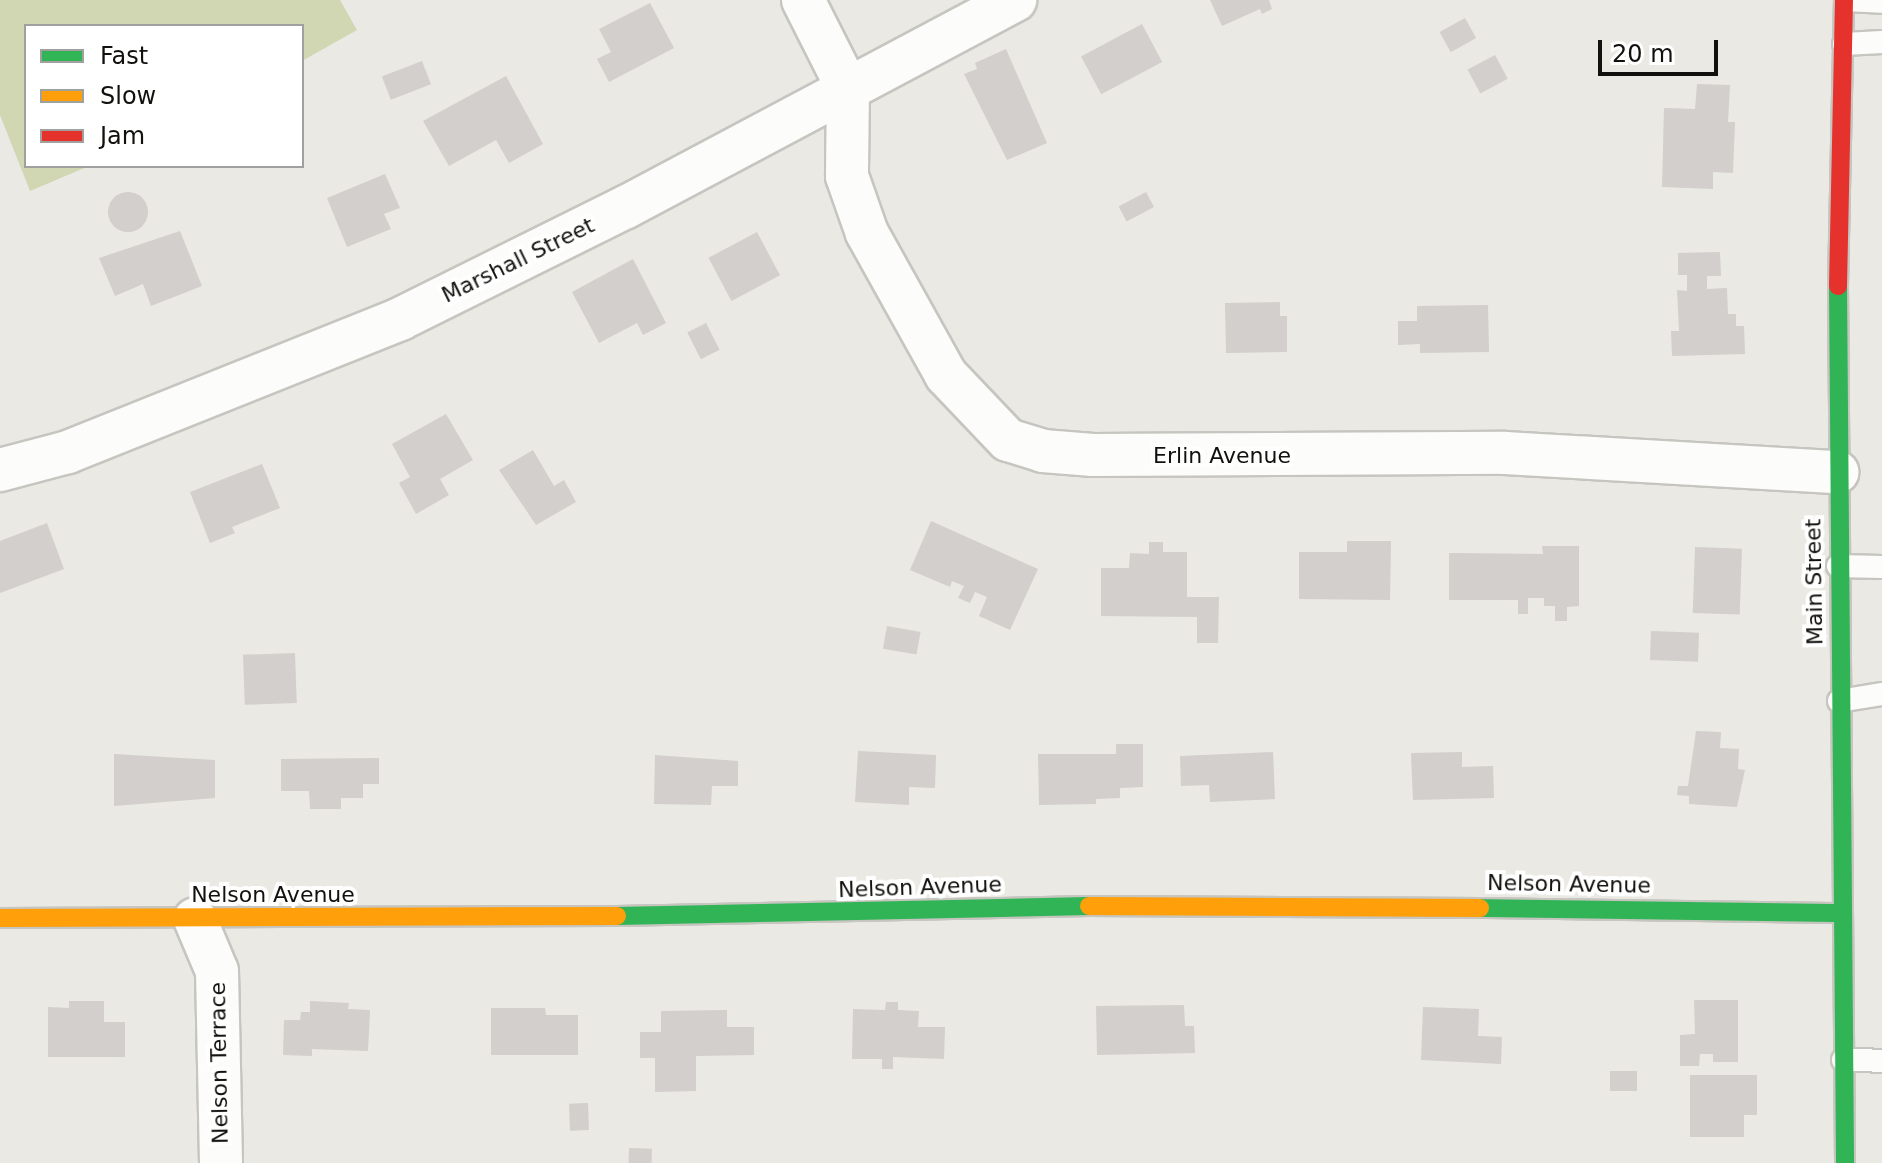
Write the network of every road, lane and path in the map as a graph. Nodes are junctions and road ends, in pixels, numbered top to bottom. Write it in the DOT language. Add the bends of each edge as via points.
graph roads {
  1 [pos="803,0"];
  2 [pos="1015,0"];
  3 [pos="1845,0"];
  4 [pos="1882,2"];
  5 [pos="1882,42"];
  6 [pos="1844,44"];
  7 [pos="848,89"];
  8 [pos="0,470"];
  9 [pos="1837,472"];
  10 [pos="1838,566"];
  11 [pos="1882,567"];
  12 [pos="1882,694"];
  13 [pos="1839,701"];
  14 [pos="1841,913"];
  15 [pos="0,918"];
  16 [pos="195,919"];
  17 [pos="1843,1060"];
  18 [pos="1882,1061"];
  19 [pos="221,1163"];
  20 [pos="1845,1163"];
  1 -- 7 [label="street"];
  2 -- 7 [label="street, Marshall Street"];
  3 -- 4 [label="lane"];
  3 -- 6 [label="street, Main Street"];
  5 -- 6 [label="lane"];
  6 -- 9 [label="street, Main Street"];
  7 -- 8 [label="street, Marshall Street" via="400,319 68,452"];
  7 -- 9 [label="street, Erlin Avenue" via="847,176 867,233 946,375 1008,440 1043,451 1093,455 1505,453"];
  9 -- 10 [label="street, Main Street"];
  10 -- 11 [label="lane"];
  10 -- 13 [label="street, Main Street"];
  12 -- 13 [label="lane"];
  13 -- 14 [label="street, Main Street"];
  14 -- 16 [label="street, Nelson Avenue" via="1173,903 758,916"];
  14 -- 17 [label="street, Main Street"];
  15 -- 16 [label="street, Nelson Avenue"];
  16 -- 19 [label="street, Nelson Terrace" via="217,971"];
  17 -- 18 [label="lane"];
  17 -- 20 [label="street, Main Street"];
}
